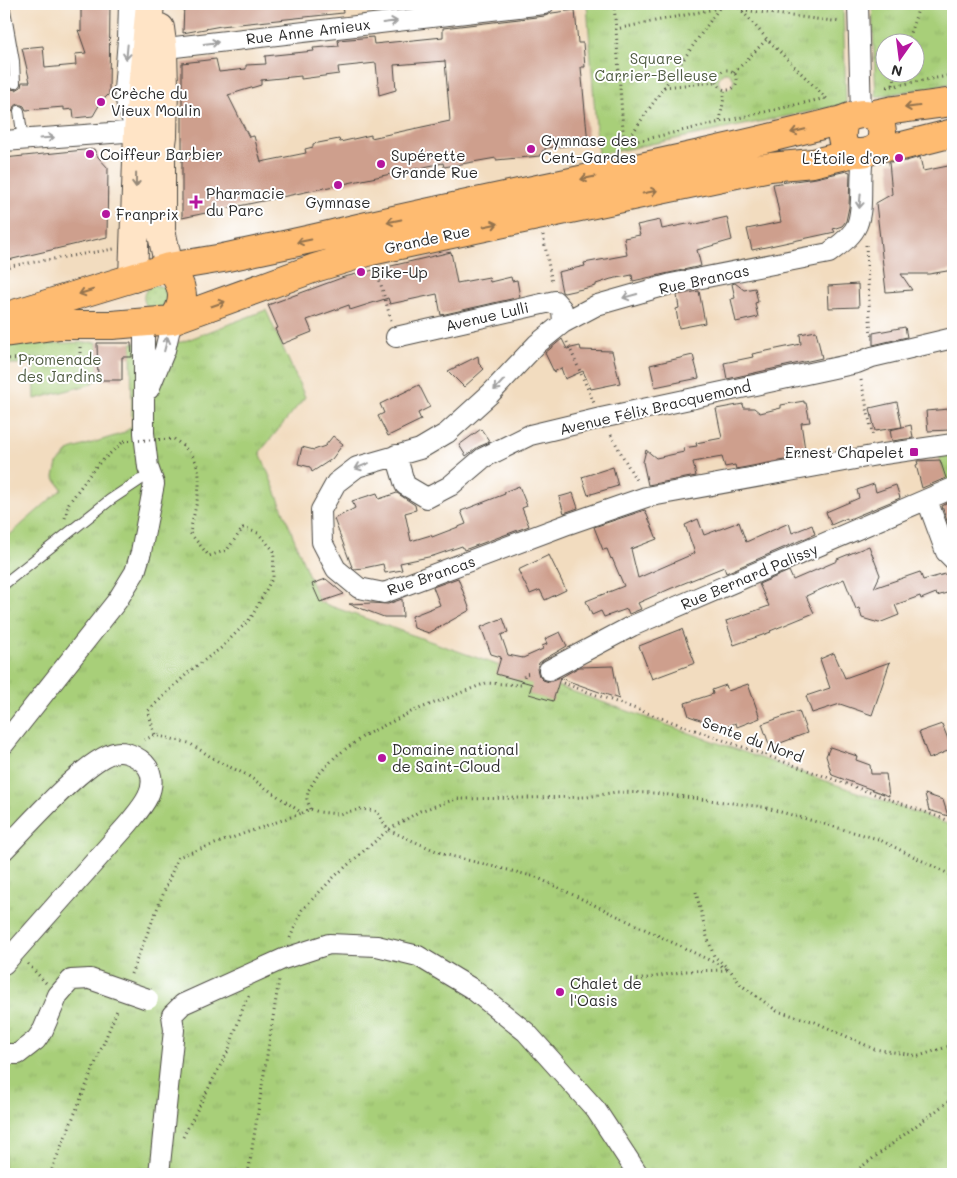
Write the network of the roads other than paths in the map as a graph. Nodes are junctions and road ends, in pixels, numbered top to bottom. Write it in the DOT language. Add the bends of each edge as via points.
graph roads {
  1 [pos="4,4"];
  2 [pos="129,4"];
  3 [pos="150,4"];
  4 [pos="156,4"];
  5 [pos="544,4"];
  6 [pos="858,4"];
  7 [pos="163,51"];
  8 [pos="15,83"];
  9 [pos="953,102"];
  10 [pos="164,106"];
  11 [pos="19,111"];
  12 [pos="859,116"];
  13 [pos="138,132"];
  14 [pos="953,133"];
  15 [pos="13,141"];
  16 [pos="160,150"];
  17 [pos="866,151"];
  18 [pos="169,267"];
  19 [pos="133,278"];
  20 [pos="4,317"];
  21 [pos="172,320"];
  22 [pos="563,323"];
  23 [pos="144,324"];
  24 [pos="4,333"];
  25 [pos="396,337"];
  26 [pos="953,338"];
  27 [pos="145,400"];
  28 [pos="953,444"];
  29 [pos="396,455"];
  30 [pos="143,480"];
  31 [pos="953,488"];
  32 [pos="927,500"];
  33 [pos="953,559"];
  34 [pos="4,584"];
  35 [pos="549,670"];
  36 [pos="4,744"];
  37 [pos="4,850"];
  38 [pos="10,958"];
  39 [pos="172,1015"];
  40 [pos="4,1054"];
  41 [pos="159,1174"];
  42 [pos="638,1174"];
  1 -- 8 [label="lane"];
  2 -- 13 [label="street, one-way" via="124,90 128,110"];
  3 -- 13 [label="main road"];
  4 -- 7 [label="main road"];
  7 -- 5 [label="street, Rue Anne Amieux, one-way" via="175,47"];
  6 -- 12 [label="street"];
  7 -- 10 [label="main road"];
  9 -- 12 [label="main road, Grande Rue, one-way"];
  10 -- 13 [label="street"];
  10 -- 16 [label="main road"];
  11 -- 15 [label="lane"];
  12 -- 17 [label="main road" via="878,120 882,125 881,142"];
  12 -- 17 [label="main road" via="841,135 842,143 846,148"];
  12 -- 18 [label="main road, Grande Rue, one-way" via="754,142 625,157 218,260"];
  15 -- 13 [label="street, one-way"];
  13 -- 16 [label="main road"];
  13 -- 19 [label="main road, one-way"];
  14 -- 17 [label="main road, Grande Rue"];
  16 -- 18 [label="main road" via="161,230"];
  21 -- 17 [label="main road, Grande Rue, one-way" via="315,268 372,251 770,167 826,161"];
  17 -- 22 [label="street, Rue Brancas, one-way" via="860,166 861,200 857,224 846,240 829,253 671,284 597,304"];
  18 -- 19 [label="main road, Grande Rue"];
  18 -- 21 [label="main road" via="183,293"];
  19 -- 20 [label="main road, Grande Rue, one-way"];
  19 -- 23 [label="main road" via="134,302"];
  21 -- 23 [label="main road, Grande Rue"];
  27 -- 21 [label="street, one-way" via="165,350"];
  22 -- 25 [label="street, Avenue Lulli" via="562,309 555,301"];
  22 -- 29 [label="street, Rue Brancas, one-way" via="537,344 490,394 446,433 420,449"];
  23 -- 24 [label="main road, Grande Rue" via="59,325"];
  23 -- 27 [label="street"];
  26 -- 29 [label="street, Avenue Félix Bracquemond" via="857,363 530,436 483,458 450,486 427,498 405,485"];
  27 -- 30 [label="street"];
  29 -- 28 [label="street, Rue Brancas, one-way" via="358,467 336,483 321,510 322,542 336,568 359,588 384,593 646,497"];
  30 -- 34 [label="lane" via="110,500"];
  30 -- 36 [label="street" via="150,510 137,566 127,586"];
  31 -- 32 [label="street, Rue Bernard Palissy"];
  32 -- 33 [label="street" via="946,552"];
  32 -- 35 [label="street, Rue Bernard Palissy" via="632,626"];
  37 -- 38 [label="street" via="83,770 106,755 119,752 131,755 143,761 148,768 151,776 146,802"];
  39 -- 40 [label="street, bridge" via="148,999 90,979 71,980 58,995 36,1040 18,1054"];
  39 -- 41 [label="street" via="174,1030"];
  39 -- 42 [label="street" via="183,1004 282,959 329,944 377,946 418,956 470,988 526,1032 596,1110"];
}
